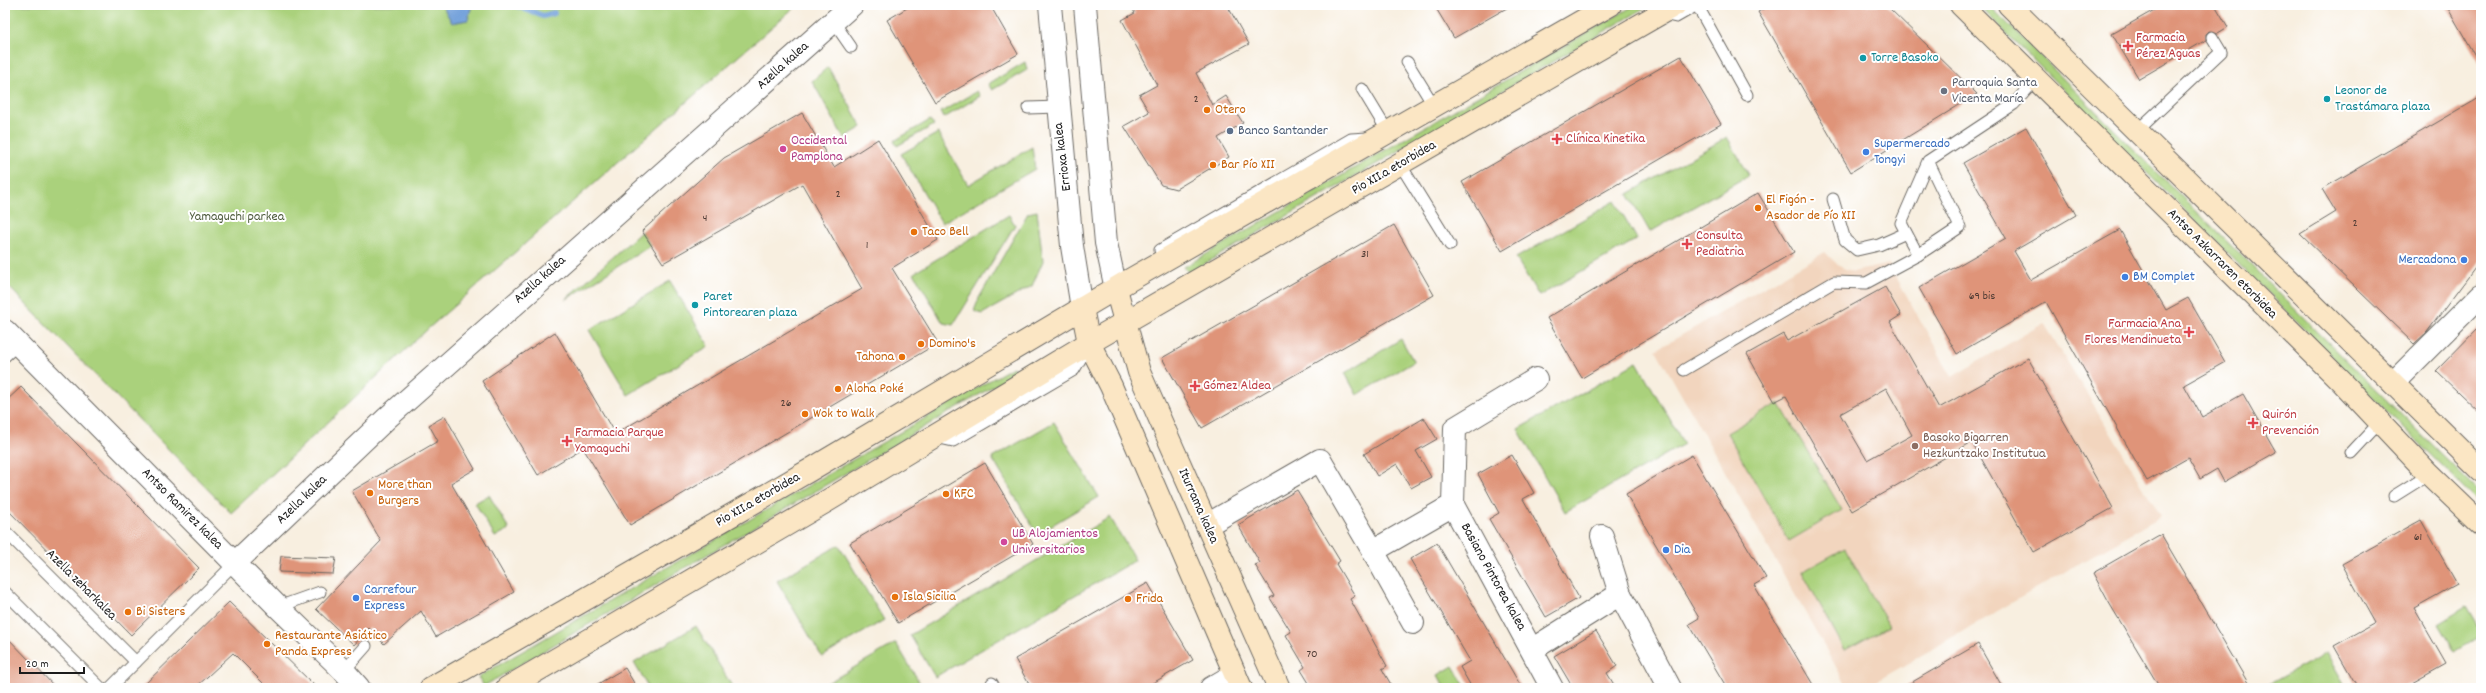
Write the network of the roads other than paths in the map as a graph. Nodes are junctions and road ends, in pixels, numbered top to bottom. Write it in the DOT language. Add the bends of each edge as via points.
graph roads {
  1 [pos="852,5"];
  2 [pos="1050,5"];
  3 [pos="1085,5"];
  4 [pos="1610,5"];
  5 [pos="1697,5"];
  6 [pos="1961,5"];
  7 [pos="2009,5"];
  8 [pos="1668,9"];
  9 [pos="833,21"];
  10 [pos="2212,37"];
  11 [pos="851,47"];
  12 [pos="1407,62"];
  13 [pos="2037,78"];
  14 [pos="1362,90"];
  15 [pos="1747,95"];
  16 [pos="1434,106"];
  17 [pos="1058,107"];
  18 [pos="1028,108"];
  19 [pos="2137,131"];
  20 [pos="1384,135"];
  21 [pos="1928,161"];
  22 [pos="1400,164"];
  23 [pos="1833,199"];
  24 [pos="1906,233"];
  25 [pos="1450,245"];
  26 [pos="1918,255"];
  27 [pos="1122,285"];
  28 [pos="2481,295"];
  29 [pos="1082,308"];
  30 [pos="1126,322"];
  31 [pos="1089,343"];
  32 [pos="9,344"];
  33 [pos="1074,370"];
  34 [pos="1684,370"];
  35 [pos="1103,372"];
  36 [pos="1536,380"];
  37 [pos="2393,383"];
  38 [pos="2380,422"];
  39 [pos="934,437"];
  40 [pos="2351,453"];
  41 [pos="2481,470"];
  42 [pos="2429,474"];
  43 [pos="2394,496"];
  44 [pos="1453,505"];
  45 [pos="2481,524"];
  46 [pos="1207,525"];
  47 [pos="5,530"];
  48 [pos="1602,536"];
  49 [pos="1373,551"];
  50 [pos="235,563"];
  51 [pos="5,592"];
  52 [pos="320,592"];
  53 [pos="1620,594"];
  54 [pos="278,607"];
  55 [pos="1413,623"];
  56 [pos="366,646"];
  57 [pos="1533,649"];
  58 [pos="136,662"];
  59 [pos="344,671"];
  60 [pos="1238,681"];
  61 [pos="101,688"];
  62 [pos="110,688"];
  63 [pos="359,688"];
  64 [pos="430,688"];
  65 [pos="507,688"];
  66 [pos="1211,688"];
  67 [pos="1279,688"];
  68 [pos="1552,688"];
  69 [pos="1670,688"];
  1 -- 9 [label="street, Azella kalea"];
  2 -- 17 [label="street, Errioxa kalea"];
  3 -- 27 [label="street" via="1106,243"];
  4 -- 16 [label="main road, Pio XII.a etorbidea"];
  5 -- 8 [label="lane, Pio XII.a etorbidea" via="1676,17"];
  5 -- 15 [label="lane"];
  6 -- 13 [label="main road, Antso Azkarraren etorbidea"];
  7 -- 19 [label="main road"];
  8 -- 22 [label="main road, Pio XII.a etorbidea"];
  9 -- 11 [label="lane"];
  9 -- 50 [label="street, Azella kalea" via="387,418"];
  10 -- 19 [label="lane" via="2221,52"];
  12 -- 16 [label="lane"];
  13 -- 21 [label="lane" via="2014,104"];
  13 -- 38 [label="main road, Antso Azkarraren etorbidea"];
  14 -- 20 [label="lane"];
  16 -- 20 [label="main road, Pio XII.a etorbidea"];
  17 -- 18 [label="lane"];
  17 -- 29 [label="street, Errioxa kalea" via="1072,246"];
  19 -- 37 [label="main road"];
  20 -- 27 [label="main road, Pio XII.a etorbidea"];
  21 -- 24 [label="lane" via="1901,223"];
  21 -- 26 [label="lane" via="1960,227"];
  22 -- 25 [label="lane"];
  22 -- 30 [label="main road, Pio XII.a etorbidea"];
  23 -- 24 [label="lane" via="1845,240 1857,250 1879,245"];
  24 -- 26 [label="lane"];
  26 -- 34 [label="lane" via="1866,283 1834,282"];
  27 -- 29 [label="main road, Pio XII.a etorbidea"];
  27 -- 30 [label="main road"];
  28 -- 37 [label="street"];
  29 -- 31 [label="main road"];
  29 -- 64 [label="main road, Pio XII.a etorbidea" via="810,470"];
  30 -- 31 [label="main road, Pio XII.a etorbidea"];
  30 -- 46 [label="main road, Iturrama kalea" via="1138,372"];
  31 -- 33 [label="lane"];
  31 -- 35 [label="main road"];
  31 -- 39 [label="main road, Pio XII.a etorbidea"];
  32 -- 50 [label="street, Antso Ramirez kalea"];
  33 -- 35 [label="lane" via="1089,367"];
  33 -- 39 [label="lane" via="953,441"];
  35 -- 60 [label="main road"];
  36 -- 44 [label="street" via="1455,428"];
  37 -- 41 [label="main road"];
  38 -- 40 [label="lane"];
  38 -- 42 [label="main road, Antso Azkarraren etorbidea"];
  39 -- 65 [label="main road, Pio XII.a etorbidea"];
  42 -- 43 [label="lane"];
  42 -- 45 [label="main road, Antso Azkarraren etorbidea"];
  44 -- 49 [label="street"];
  44 -- 57 [label="street, Basiano Pintorea kalea"];
  46 -- 49 [label="street" via="1320,460"];
  46 -- 67 [label="main road, Iturrama kalea"];
  47 -- 58 [label="lane, Azella zeharkalea"];
  48 -- 53 [label="street"];
  49 -- 55 [label="street"];
  50 -- 54 [label="street, Antso Ramirez kalea"];
  50 -- 58 [label="lane"];
  51 -- 61 [label="lane"];
  52 -- 54 [label="lane"];
  53 -- 57 [label="street"];
  53 -- 69 [label="street"];
  54 -- 59 [label="street, Antso Ramirez kalea"];
  56 -- 59 [label="lane"];
  57 -- 68 [label="street, Basiano Pintorea kalea"];
  58 -- 62 [label="lane"];
  59 -- 63 [label="street, Antso Ramirez kalea"];
  60 -- 66 [label="street"];
}
